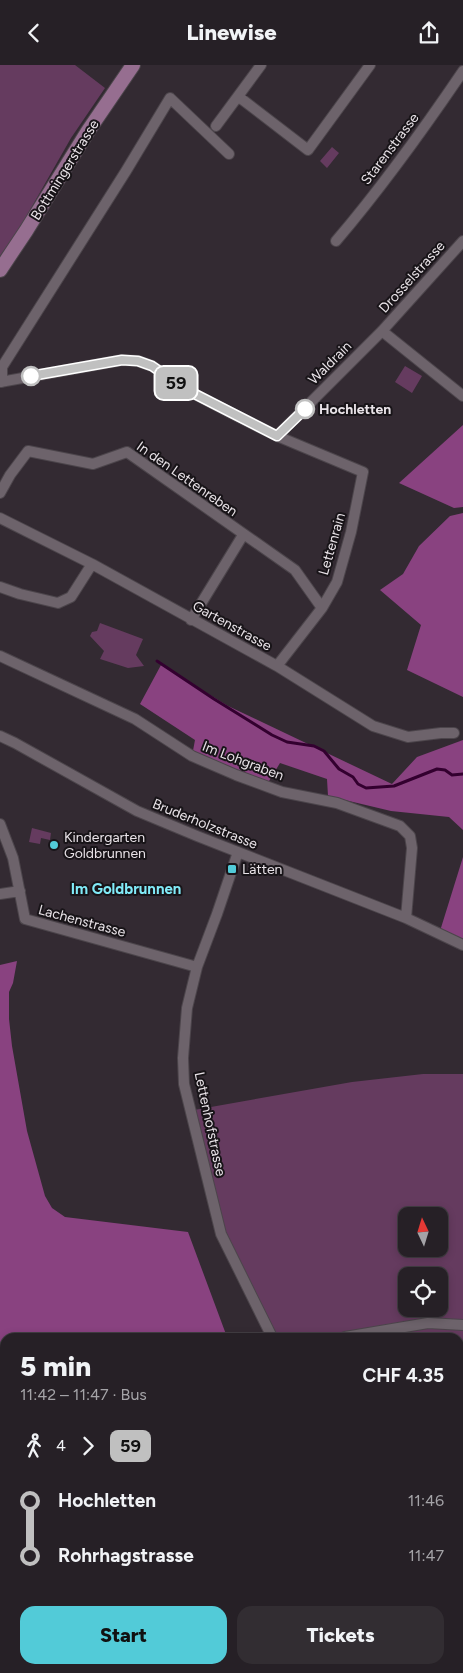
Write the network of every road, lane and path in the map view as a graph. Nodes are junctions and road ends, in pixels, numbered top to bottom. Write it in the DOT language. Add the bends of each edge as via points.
graph roads {
  1 [pos="261,65"];
  2 [pos="370,65"];
  3 [pos="132,67"];
  4 [pos="463,71"];
  5 [pos="239,97"];
  6 [pos="216,126"];
  7 [pos="230,154"];
  8 [pos="336,241"];
  9 [pos="463,241"];
  10 [pos="0,270"];
  11 [pos="382,331"];
  12 [pos="1,382"];
  13 [pos="463,396"];
  14 [pos="277,436"];
  15 [pos="0,493"];
  16 [pos="0,518"];
  17 [pos="243,535"];
  18 [pos="92,564"];
  19 [pos="0,587"];
  20 [pos="322,608"];
  21 [pos="191,620"];
  22 [pos="0,656"];
  23 [pos="277,666"];
  24 [pos="454,733"];
  25 [pos="0,736"];
  26 [pos="0,824"];
  27 [pos="238,853"];
  28 [pos="20,891"];
  29 [pos="0,894"];
  30 [pos="406,918"];
  31 [pos="463,945"];
  32 [pos="197,967"];
  33 [pos="463,1325"];
  34 [pos="270,1333"];
  35 [pos="368,1333"];
  1 -- 5 [label="street"];
  2 -- 5 [label="street" via="308,150"];
  3 -- 10 [label="main road, Bottmingerstrasse"];
  4 -- 8 [label="street, Starenstrasse" via="415,140"];
  5 -- 6 [label="street"];
  7 -- 12 [label="street" via="170,98 2,367"];
  9 -- 11 [label="street, Drosselstrasse"];
  11 -- 13 [label="street"];
  11 -- 14 [label="street, Waldrain"];
  12 -- 14 [label="street" via="122,360 138,361"];
  14 -- 20 [label="street, Lettenrain" via="363,472 337,581"];
  15 -- 17 [label="street, In den Lettenreben" via="28,451 92,464 126,452"];
  16 -- 18 [label="street, Gartenstrasse"];
  17 -- 20 [label="street, In den Lettenreben" via="295,570"];
  17 -- 21 [label="street"];
  18 -- 19 [label="street" via="71,597 58,603"];
  18 -- 21 [label="street, Gartenstrasse"];
  20 -- 23 [label="street, Lettenrain"];
  21 -- 23 [label="street, Gartenstrasse"];
  22 -- 30 [label="street, Im Lohgraben" via="128,716 192,756 236,775 282,792 337,803 400,826 410,836 412,848"];
  23 -- 24 [label="street, Gartenstrasse" via="373,726 408,737"];
  25 -- 27 [label="street, Bruderholzstrasse" via="137,811"];
  26 -- 28 [label="street, Lachenstrasse" via="13,858"];
  27 -- 30 [label="street, Bruderholzstrasse"];
  27 -- 32 [label="street, Lettenhofstrasse"];
  28 -- 29 [label="street"];
  28 -- 32 [label="street, Lachenstrasse" via="25,919"];
  30 -- 31 [label="street, Bruderholzstrasse"];
  32 -- 34 [label="street, Lettenhofstrasse" via="187,1008 184,1084 221,1234"];
  33 -- 35 [label="street" via="428,1323"];
}
